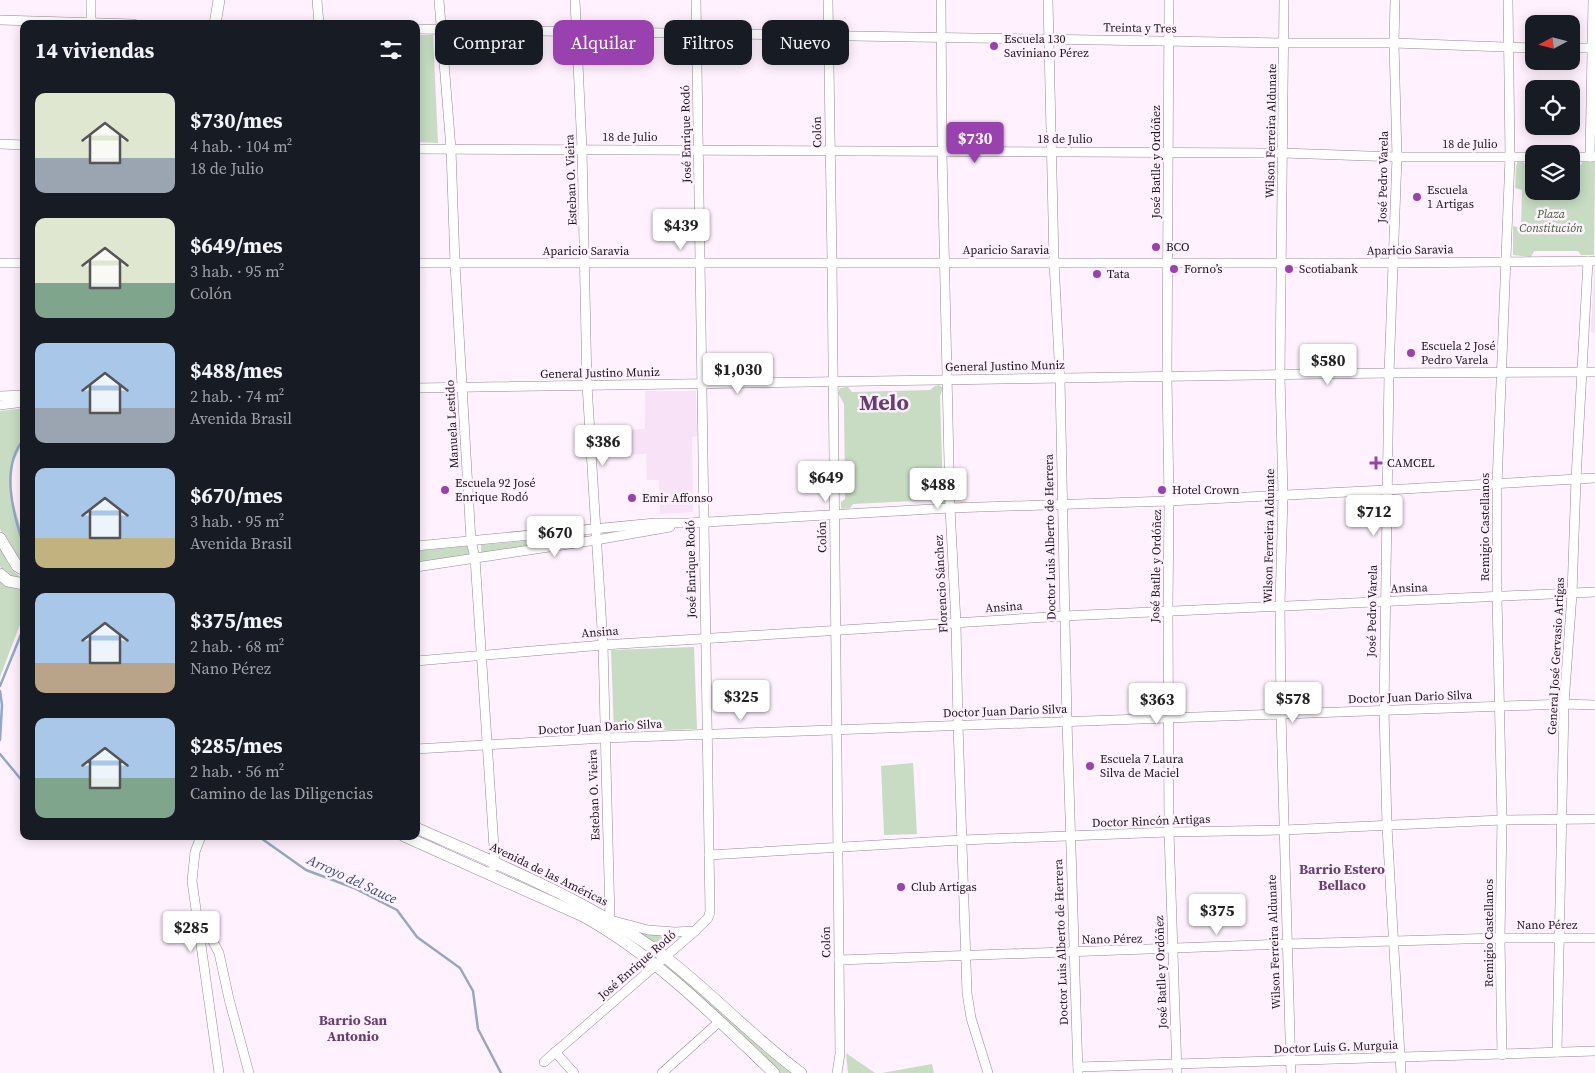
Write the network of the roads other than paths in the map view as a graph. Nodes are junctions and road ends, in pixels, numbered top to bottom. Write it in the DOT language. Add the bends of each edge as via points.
graph roads {
  1 [pos="91,0"];
  2 [pos="212,0"];
  3 [pos="219,0"];
  4 [pos="317,0"];
  5 [pos="439,0"];
  6 [pos="575,0"];
  7 [pos="696,0"];
  8 [pos="828,0"];
  9 [pos="941,0"];
  10 [pos="1048,0"];
  11 [pos="1169,0"];
  12 [pos="1284,0"];
  13 [pos="1395,0"];
  14 [pos="1508,0"];
  15 [pos="1593,0"];
  16 [pos="0,20"];
  17 [pos="91,20"];
  18 [pos="208,20"];
  19 [pos="215,20"];
  20 [pos="319,20"];
  21 [pos="440,20"];
  22 [pos="576,20"];
  23 [pos="696,20"];
  24 [pos="828,20"];
  25 [pos="20,21"];
  26 [pos="420,29"];
  27 [pos="435,30"];
  28 [pos="849,36"];
  29 [pos="940,38"];
  30 [pos="1049,39"];
  31 [pos="1169,41"];
  32 [pos="1284,43"];
  33 [pos="1394,43"];
  34 [pos="1508,48"];
  35 [pos="1525,48"];
  36 [pos="1580,48"];
  37 [pos="1593,48"];
  38 [pos="444,65"];
  39 [pos="578,65"];
  40 [pos="697,65"];
  41 [pos="829,65"];
  42 [pos="0,144"];
  43 [pos="20,145"];
  44 [pos="420,149"];
  45 [pos="451,149"];
  46 [pos="582,150"];
  47 [pos="699,150"];
  48 [pos="830,151"];
  49 [pos="1052,151"];
  50 [pos="942,152"];
  51 [pos="1168,152"];
  52 [pos="1283,153"];
  53 [pos="1397,157"];
  54 [pos="1510,157"];
  55 [pos="1525,157"];
  56 [pos="1592,157"];
  57 [pos="1506,261"];
  58 [pos="1592,261"];
  59 [pos="701,262"];
  60 [pos="945,262"];
  61 [pos="1054,262"];
  62 [pos="0,263"];
  63 [pos="20,263"];
  64 [pos="420,263"];
  65 [pos="586,263"];
  66 [pos="832,263"];
  67 [pos="1168,263"];
  68 [pos="1282,263"];
  69 [pos="1393,263"];
  70 [pos="455,264"];
  71 [pos="1582,372"];
  72 [pos="1595,372"];
  73 [pos="1389,373"];
  74 [pos="1501,373"];
  75 [pos="1168,376"];
  76 [pos="1280,376"];
  77 [pos="1060,378"];
  78 [pos="947,379"];
  79 [pos="833,382"];
  80 [pos="701,384"];
  81 [pos="587,385"];
  82 [pos="420,388"];
  83 [pos="463,388"];
  84 [pos="20,394"];
  85 [pos="0,396"];
  86 [pos="20,402"];
  87 [pos="0,405"];
  88 [pos="1576,478"];
  89 [pos="1595,478"];
  90 [pos="1497,484"];
  91 [pos="1386,490"];
  92 [pos="1282,495"];
  93 [pos="1169,501"];
  94 [pos="1062,503"];
  95 [pos="950,508"];
  96 [pos="834,515"];
  97 [pos="703,522"];
  98 [pos="689,523"];
  99 [pos="595,529"];
  100 [pos="0,538"];
  101 [pos="472,540"];
  102 [pos="596,540"];
  103 [pos="420,546"];
  104 [pos="474,558"];
  105 [pos="420,566"];
  106 [pos="20,568"];
  107 [pos="0,574"];
  108 [pos="20,583"];
  109 [pos="1595,592"];
  110 [pos="1572,594"];
  111 [pos="1497,597"];
  112 [pos="1384,602"];
  113 [pos="1280,605"];
  114 [pos="1168,611"];
  115 [pos="1064,616"];
  116 [pos="956,623"];
  117 [pos="836,630"];
  118 [pos="705,638"];
  119 [pos="603,644"];
  120 [pos="482,654"];
  121 [pos="420,661"];
  122 [pos="1564,704"];
  123 [pos="1595,705"];
  124 [pos="1499,707"];
  125 [pos="1384,710"];
  126 [pos="1281,714"];
  127 [pos="1168,718"];
  128 [pos="1066,721"];
  129 [pos="958,725"];
  130 [pos="836,730"];
  131 [pos="707,735"];
  132 [pos="605,738"];
  133 [pos="488,746"];
  134 [pos="420,749"];
  135 [pos="1563,819"];
  136 [pos="1595,819"];
  137 [pos="1502,820"];
  138 [pos="1387,826"];
  139 [pos="420,830"];
  140 [pos="1284,830"];
  141 [pos="1169,832"];
  142 [pos="1070,836"];
  143 [pos="200,840"];
  144 [pos="413,840"];
  145 [pos="962,840"];
  146 [pos="837,847"];
  147 [pos="709,855"];
  148 [pos="495,863"];
  149 [pos="490,875"];
  150 [pos="198,913"];
  151 [pos="608,924"];
  152 [pos="695,931"];
  153 [pos="1500,938"];
  154 [pos="1559,938"];
  155 [pos="1595,938"];
  156 [pos="1394,942"];
  157 [pos="1287,944"];
  158 [pos="1173,950"];
  159 [pos="1073,952"];
  160 [pos="966,955"];
  161 [pos="839,960"];
  162 [pos="661,961"];
  163 [pos="720,1021"];
  164 [pos="1595,1051"];
  165 [pos="1558,1052"];
  166 [pos="557,1055"];
  167 [pos="1502,1055"];
  168 [pos="1400,1058"];
  169 [pos="544,1062"];
  170 [pos="1290,1062"];
  171 [pos="1177,1069"];
  172 [pos="1078,1070"];
  173 [pos="219,1073"];
  174 [pos="249,1073"];
  175 [pos="564,1073"];
  176 [pos="574,1073"];
  177 [pos="662,1073"];
  178 [pos="774,1073"];
  179 [pos="801,1073"];
  180 [pos="837,1073"];
  181 [pos="988,1073"];
  182 [pos="1290,1073"];
  183 [pos="1401,1073"];
  1 -- 17 [label="street"];
  2 -- 18 [label="main road"];
  3 -- 19 [label="main road"];
  4 -- 20 [label="street"];
  5 -- 21 [label="street, Manuela Lestido"];
  6 -- 22 [label="street, Esteban O. Vieira"];
  7 -- 23 [label="street, José Enrique Rodó"];
  8 -- 24 [label="street, Colón"];
  9 -- 29 [label="street, Florencio Sánchez"];
  10 -- 30 [label="street, Doctor Luis Alberto de Herrera"];
  11 -- 31 [label="street, José Batlle y Ordóñez"];
  12 -- 32 [label="street, Wilson Ferreira Aldunate"];
  13 -- 33 [label="street, José Pedro Varela"];
  14 -- 34 [label="street, Remigio Castellanos"];
  15 -- 37 [label="street"];
  16 -- 25 [label="street"];
  26 -- 27 [label="street, Treinta y Tres"];
  28 -- 29 [label="street, Treinta y Tres"];
  29 -- 30 [label="street, Treinta y Tres"];
  29 -- 50 [label="street, Florencio Sánchez"];
  30 -- 31 [label="street, Treinta y Tres"];
  30 -- 49 [label="street, Doctor Luis Alberto de Herrera"];
  31 -- 32 [label="street, Treinta y Tres"];
  31 -- 51 [label="street, José Batlle y Ordóñez"];
  32 -- 33 [label="street, Treinta y Tres"];
  32 -- 52 [label="street, Wilson Ferreira Aldunate"];
  33 -- 34 [label="street, Treinta y Tres"];
  33 -- 53 [label="street, José Pedro Varela"];
  34 -- 35 [label="street, Treinta y Tres"];
  34 -- 54 [label="street, Remigio Castellanos"];
  36 -- 37 [label="street"];
  37 -- 56 [label="street"];
  38 -- 45 [label="street, Manuela Lestido"];
  39 -- 46 [label="street, Esteban O. Vieira"];
  40 -- 47 [label="street, José Enrique Rodó"];
  41 -- 48 [label="street, Colón"];
  42 -- 43 [label="street"];
  44 -- 45 [label="street, 18 de Julio"];
  45 -- 46 [label="street, 18 de Julio"];
  45 -- 70 [label="street, Manuela Lestido"];
  46 -- 47 [label="street, 18 de Julio"];
  46 -- 65 [label="street, Esteban O. Vieira"];
  47 -- 48 [label="street, 18 de Julio"];
  47 -- 59 [label="street, José Enrique Rodó"];
  48 -- 50 [label="street, 18 de Julio"];
  48 -- 66 [label="street, Colón"];
  49 -- 50 [label="street, 18 de Julio"];
  49 -- 51 [label="street, 18 de Julio"];
  49 -- 61 [label="street, Doctor Luis Alberto de Herrera"];
  50 -- 60 [label="street, Florencio Sánchez"];
  51 -- 52 [label="street, 18 de Julio"];
  51 -- 67 [label="street, José Batlle y Ordóñez"];
  52 -- 53 [label="street, 18 de Julio"];
  52 -- 68 [label="street, Wilson Ferreira Aldunate"];
  53 -- 54 [label="street, 18 de Julio"];
  53 -- 69 [label="street, José Pedro Varela"];
  54 -- 55 [label="street, 18 de Julio"];
  54 -- 57 [label="street, Remigio Castellanos"];
  57 -- 58 [label="street, Aparicio Saravia"];
  57 -- 69 [label="street, Aparicio Saravia"];
  57 -- 74 [label="street, Remigio Castellanos"];
  58 -- 71 [label="street, General José Gervasio Artigas"];
  59 -- 65 [label="street, Aparicio Saravia"];
  59 -- 66 [label="street, Aparicio Saravia"];
  59 -- 80 [label="street, José Enrique Rodó"];
  60 -- 61 [label="street, Aparicio Saravia"];
  60 -- 66 [label="street, Aparicio Saravia"];
  60 -- 78 [label="street, Florencio Sánchez"];
  61 -- 67 [label="street, Aparicio Saravia"];
  61 -- 77 [label="street, Doctor Luis Alberto de Herrera"];
  62 -- 63 [label="street"];
  64 -- 70 [label="street, Aparicio Saravia"];
  65 -- 70 [label="street, Aparicio Saravia"];
  65 -- 81 [label="street, Esteban O. Vieira"];
  66 -- 79 [label="street, Colón"];
  67 -- 68 [label="street, Aparicio Saravia"];
  67 -- 75 [label="street, José Batlle y Ordóñez"];
  68 -- 69 [label="street, Aparicio Saravia"];
  68 -- 76 [label="street, Wilson Ferreira Aldunate"];
  69 -- 73 [label="street, José Pedro Varela"];
  70 -- 83 [label="street, Manuela Lestido"];
  71 -- 72 [label="street, General Justino Muniz"];
  71 -- 74 [label="street, General Justino Muniz"];
  71 -- 88 [label="street, General José Gervasio Artigas"];
  73 -- 74 [label="street, General Justino Muniz"];
  73 -- 76 [label="street, General Justino Muniz"];
  73 -- 91 [label="street, José Pedro Varela"];
  74 -- 90 [label="street, Remigio Castellanos"];
  75 -- 76 [label="street, General Justino Muniz"];
  75 -- 77 [label="street, General Justino Muniz"];
  75 -- 93 [label="street, José Batlle y Ordóñez"];
  76 -- 92 [label="street, Wilson Ferreira Aldunate"];
  77 -- 78 [label="street, General Justino Muniz"];
  77 -- 94 [label="street, Doctor Luis Alberto de Herrera"];
  78 -- 79 [label="street, General Justino Muniz"];
  78 -- 95 [label="street, Florencio Sánchez"];
  79 -- 80 [label="street, General Justino Muniz"];
  79 -- 96 [label="street, Colón"];
  80 -- 81 [label="street, General Justino Muniz"];
  80 -- 97 [label="street, José Enrique Rodó"];
  81 -- 83 [label="street, General Justino Muniz"];
  81 -- 99 [label="street, Esteban O. Vieira"];
  82 -- 83 [label="street, General Justino Muniz"];
  83 -- 101 [label="street, Manuela Lestido"];
  84 -- 85 [label="street"];
  86 -- 87 [label="street"];
  88 -- 89 [label="street"];
  88 -- 90 [label="street"];
  88 -- 110 [label="street, General José Gervasio Artigas"];
  90 -- 91 [label="street"];
  90 -- 111 [label="street, Remigio Castellanos"];
  91 -- 92 [label="street"];
  91 -- 112 [label="street, José Pedro Varela"];
  92 -- 93 [label="street"];
  92 -- 113 [label="street, Wilson Ferreira Aldunate"];
  93 -- 94 [label="street"];
  93 -- 114 [label="street, José Batlle y Ordóñez"];
  94 -- 95 [label="street"];
  94 -- 115 [label="street, Doctor Luis Alberto de Herrera"];
  95 -- 96 [label="street"];
  95 -- 116 [label="street, Florencio Sánchez"];
  96 -- 97 [label="street"];
  96 -- 117 [label="street, Colón"];
  97 -- 98 [label="street"];
  97 -- 118 [label="street, José Enrique Rodó"];
  98 -- 99 [label="street"];
  98 -- 102 [label="street"];
  99 -- 101 [label="street"];
  99 -- 102 [label="street, Esteban O. Vieira"];
  100 -- 106 [label="main road"];
  101 -- 103 [label="street"];
  101 -- 104 [label="street, Manuela Lestido"];
  102 -- 104 [label="street"];
  102 -- 119 [label="street, Esteban O. Vieira"];
  104 -- 105 [label="street"];
  104 -- 120 [label="street, Manuela Lestido"];
  107 -- 108 [label="main road" via="8,581"];
  109 -- 110 [label="street, Ansina"];
  110 -- 111 [label="street, Ansina"];
  110 -- 122 [label="street, General José Gervasio Artigas"];
  111 -- 112 [label="street, Ansina"];
  111 -- 124 [label="street, Remigio Castellanos"];
  112 -- 113 [label="street, Ansina"];
  112 -- 125 [label="street, José Pedro Varela"];
  113 -- 114 [label="street, Ansina"];
  113 -- 126 [label="street, Wilson Ferreira Aldunate"];
  114 -- 115 [label="street, Ansina"];
  114 -- 127 [label="street, José Batlle y Ordóñez"];
  115 -- 116 [label="street, Ansina"];
  115 -- 128 [label="street, Doctor Luis Alberto de Herrera"];
  116 -- 117 [label="street, Ansina"];
  116 -- 129 [label="street, Florencio Sánchez"];
  117 -- 118 [label="street, Ansina"];
  117 -- 130 [label="street, Colón"];
  118 -- 119 [label="street, Ansina"];
  118 -- 131 [label="street, José Enrique Rodó"];
  119 -- 120 [label="street, Ansina"];
  119 -- 132 [label="street, Esteban O. Vieira"];
  120 -- 121 [label="street, Ansina"];
  120 -- 133 [label="street, Manuela Lestido"];
  122 -- 123 [label="street, Doctor Juan Dario Silva"];
  122 -- 124 [label="street, Doctor Juan Dario Silva"];
  122 -- 135 [label="street, General José Gervasio Artigas"];
  124 -- 125 [label="street, Doctor Juan Dario Silva"];
  124 -- 137 [label="street, Remigio Castellanos"];
  125 -- 126 [label="street, Doctor Juan Dario Silva"];
  125 -- 138 [label="street, José Pedro Varela"];
  126 -- 127 [label="street, Doctor Juan Dario Silva"];
  126 -- 140 [label="street, Wilson Ferreira Aldunate"];
  127 -- 128 [label="street, Doctor Juan Dario Silva"];
  127 -- 141 [label="street, José Batlle y Ordóñez"];
  128 -- 129 [label="street, Doctor Juan Dario Silva"];
  128 -- 142 [label="street, Doctor Luis Alberto de Herrera"];
  129 -- 130 [label="street, Doctor Juan Dario Silva"];
  129 -- 145 [label="street, Florencio Sánchez"];
  130 -- 131 [label="street, Doctor Juan Dario Silva"];
  130 -- 146 [label="street, Colón"];
  131 -- 132 [label="street, Doctor Juan Dario Silva"];
  131 -- 147 [label="street, José Enrique Rodó"];
  132 -- 133 [label="street, Doctor Juan Dario Silva"];
  132 -- 151 [label="street, Esteban O. Vieira"];
  133 -- 134 [label="street, Doctor Juan Dario Silva"];
  133 -- 148 [label="street, Manuela Lestido"];
  135 -- 136 [label="street, Doctor Rincón Artigas"];
  135 -- 137 [label="street, Doctor Rincón Artigas"];
  135 -- 154 [label="street, General José Gervasio Artigas"];
  137 -- 138 [label="street, Doctor Rincón Artigas"];
  137 -- 153 [label="street, Remigio Castellanos"];
  138 -- 140 [label="street, Doctor Rincón Artigas"];
  138 -- 156 [label="street, José Pedro Varela"];
  139 -- 148 [label="main road, Avenida de las Américas"];
  140 -- 141 [label="street, Doctor Rincón Artigas"];
  140 -- 157 [label="street, Wilson Ferreira Aldunate"];
  141 -- 142 [label="street, Doctor Rincón Artigas"];
  141 -- 158 [label="street, José Batlle y Ordóñez"];
  142 -- 145 [label="street, Doctor Rincón Artigas"];
  142 -- 159 [label="street, Doctor Luis Alberto de Herrera"];
  143 -- 150 [label="street" via="192,881"];
  144 -- 149 [label="main road, Avenida de las Américas"];
  145 -- 146 [label="street, Doctor Rincón Artigas"];
  145 -- 160 [label="street, Florencio Sánchez"];
  146 -- 147 [label="street, Doctor Rincón Artigas"];
  146 -- 161 [label="street, Colón"];
  147 -- 152 [label="street, José Enrique Rodó" via="710,912"];
  148 -- 149 [label="street, Manuela Lestido"];
  148 -- 151 [label="main road, Avenida de las Américas" via="579,903"];
  149 -- 151 [label="main road, Avenida de las Américas"];
  150 -- 173 [label="street"];
  150 -- 174 [label="street" via="219,952"];
  151 -- 152 [label="street" via="648,930"];
  151 -- 162 [label="main road, Avenida de las Américas"];
  152 -- 162 [label="street, José Enrique Rodó"];
  153 -- 154 [label="street, Nano Pérez"];
  153 -- 156 [label="street, Nano Pérez"];
  153 -- 167 [label="street, Remigio Castellanos"];
  154 -- 155 [label="street, Nano Pérez"];
  154 -- 165 [label="street, General José Gervasio Artigas"];
  156 -- 157 [label="street, Nano Pérez"];
  156 -- 168 [label="street, José Pedro Varela"];
  157 -- 158 [label="street, Nano Pérez"];
  157 -- 170 [label="street, Wilson Ferreira Aldunate"];
  158 -- 159 [label="street, Nano Pérez"];
  158 -- 171 [label="street, José Batlle y Ordóñez"];
  159 -- 160 [label="street, Nano Pérez"];
  159 -- 172 [label="street, Doctor Luis Alberto de Herrera"];
  160 -- 161 [label="street, Nano Pérez"];
  160 -- 181 [label="street, Florencio Sánchez" via="971,1018"];
  161 -- 180 [label="street, Colón" via="840,1054"];
  162 -- 163 [label="main road, Avenida de las Américas"];
  162 -- 166 [label="street, José Enrique Rodó"];
  162 -- 179 [label="main road, Avenida de las Américas"];
  163 -- 177 [label="street"];
  163 -- 178 [label="main road, Avenida de las Américas"];
  164 -- 165 [label="street, Doctor Luis G. Murguia"];
  165 -- 167 [label="street, Doctor Luis G. Murguia"];
  166 -- 169 [label="street, José Enrique Rodó"];
  166 -- 175 [label="street"];
  166 -- 176 [label="street"];
  167 -- 168 [label="street, Doctor Luis G. Murguia"];
  168 -- 170 [label="street, Doctor Luis G. Murguia"];
  168 -- 183 [label="street, José Pedro Varela"];
  170 -- 171 [label="street, Doctor Luis G. Murguia"];
  170 -- 182 [label="street, Wilson Ferreira Aldunate"];
  171 -- 172 [label="street, Doctor Luis G. Murguia"];
}
